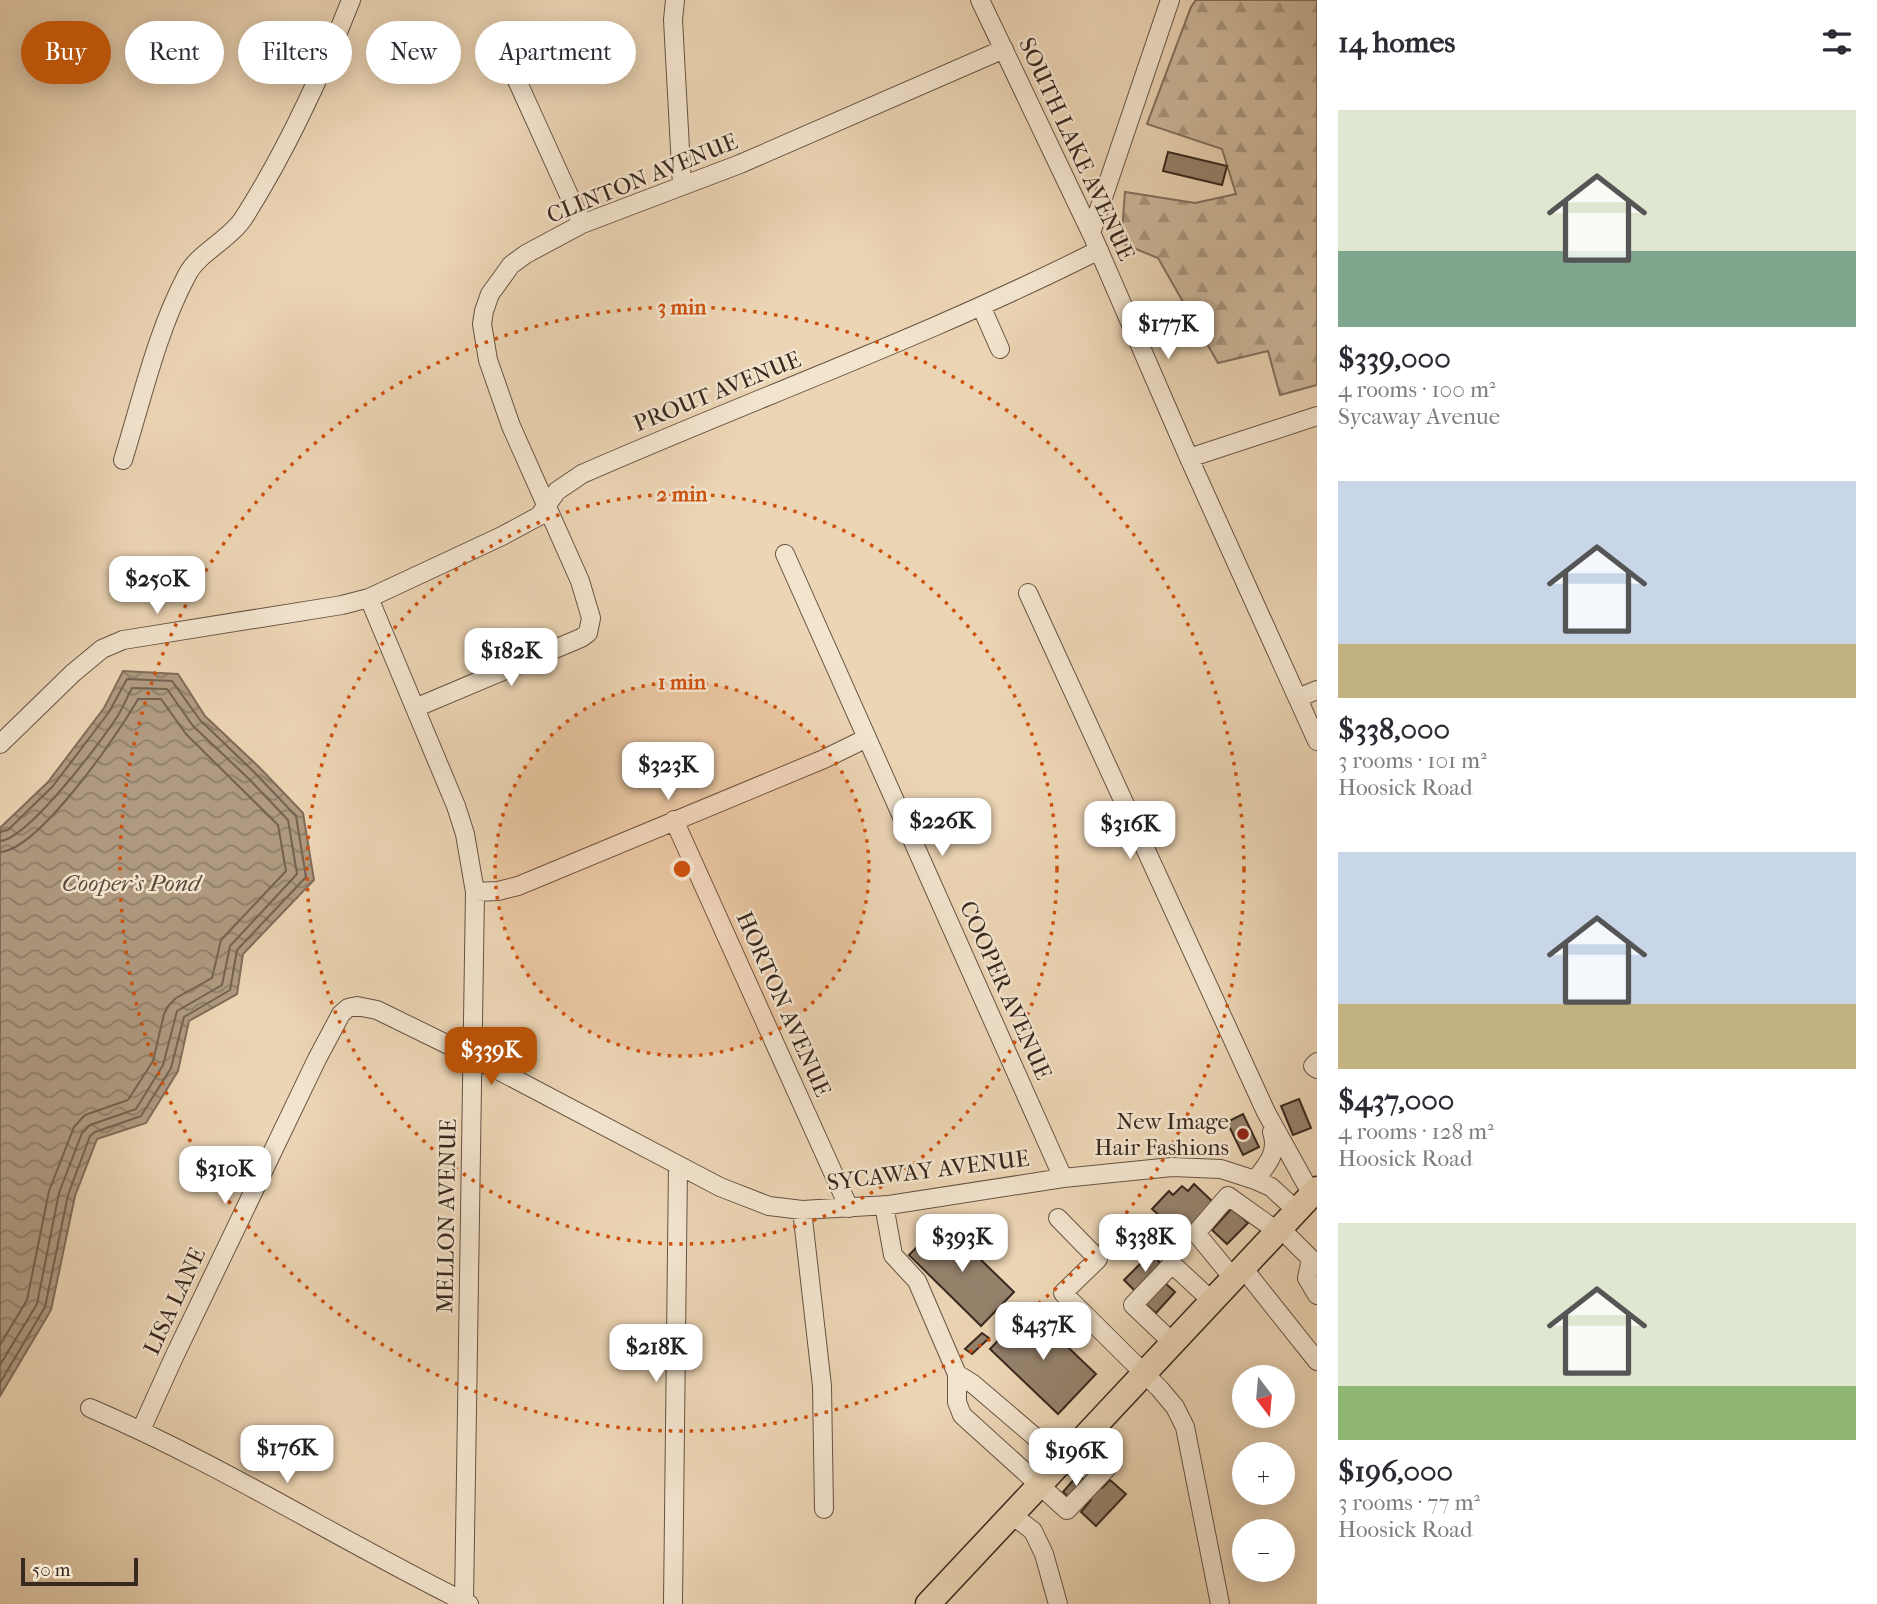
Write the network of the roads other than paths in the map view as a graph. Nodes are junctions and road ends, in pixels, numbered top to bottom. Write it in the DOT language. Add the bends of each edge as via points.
graph roads {
  1 [pos="351,0"];
  2 [pos="675,0"];
  3 [pos="980,0"];
  4 [pos="1170,0"];
  5 [pos="1004,49"];
  6 [pos="519,84"];
  7 [pos="682,186"];
  8 [pos="582,224"];
  9 [pos="1091,233"];
  10 [pos="1099,250"];
  11 [pos="981,306"];
  12 [pos="1000,349"];
  13 [pos="1317,416"];
  14 [pos="1189,458"];
  15 [pos="123,460"];
  16 [pos="547,504"];
  17 [pos="785,554"];
  18 [pos="1028,593"];
  19 [pos="369,598"];
  20 [pos="1317,690"];
  21 [pos="1298,698"];
  22 [pos="415,708"];
  23 [pos="867,738"];
  24 [pos="1317,740"];
  25 [pos="0,744"];
  26 [pos="674,820"];
  27 [pos="475,892"];
  28 [pos="348,1008"];
  29 [pos="472,1057"];
  30 [pos="1317,1062"];
  31 [pos="1317,1069"];
  32 [pos="1266,1112"];
  33 [pos="678,1165"];
  34 [pos="1233,1173"];
  35 [pos="1063,1178"];
  36 [pos="1255,1180"];
  37 [pos="1228,1196"];
  38 [pos="884,1205"];
  39 [pos="849,1208"];
  40 [pos="802,1210"];
  41 [pos="1297,1211"];
  42 [pos="1058,1218"];
  43 [pos="1315,1258"];
  44 [pos="1238,1273"];
  45 [pos="1317,1295"];
  46 [pos="1212,1301"];
  47 [pos="1173,1343"];
  48 [pos="1315,1354"];
  49 [pos="957,1374"];
  50 [pos="1143,1374"];
  51 [pos="90,1408"];
  52 [pos="141,1430"];
  53 [pos="1080,1442"];
  54 [pos="1062,1461"];
  55 [pos="1038,1486"];
  56 [pos="824,1509"];
  57 [pos="1012,1515"];
  58 [pos="466,1603"];
  59 [pos="673,1604"];
  60 [pos="928,1604"];
  61 [pos="1058,1604"];
  62 [pos="1220,1604"];
  1 -- 15 [label="street" via="298,121 242,220 188,272 163,332"];
  2 -- 7 [label="street"];
  3 -- 5 [label="street, SOUTH LAKE AVENUE"];
  4 -- 9 [label="street"];
  5 -- 7 [label="street, CLINTON AVENUE"];
  5 -- 9 [label="street, SOUTH LAKE AVENUE"];
  6 -- 8 [label="street"];
  7 -- 8 [label="street, CLINTON AVENUE"];
  8 -- 16 [label="street, CLINTON AVENUE" via="511,265 490,295 482,324 488,360 511,426"];
  9 -- 10 [label="street, SOUTH LAKE AVENUE"];
  10 -- 11 [label="street, PROUT AVENUE"];
  10 -- 14 [label="street, SOUTH LAKE AVENUE"];
  11 -- 12 [label="street"];
  11 -- 16 [label="street, PROUT AVENUE" via="582,474"];
  13 -- 14 [label="street"];
  14 -- 21 [label="street, SOUTH LAKE AVENUE"];
  16 -- 19 [label="street, PROUT AVENUE" via="539,516 502,536"];
  16 -- 22 [label="street, CLINTON AVENUE" via="580,581 591,618 588,633"];
  17 -- 23 [label="street, COOPER AVENUE"];
  18 -- 32 [label="street"];
  19 -- 22 [label="street, MELLON AVENUE"];
  19 -- 25 [label="street, PROUT AVENUE" via="123,640 102,649 73,673"];
  20 -- 21 [label="street"];
  21 -- 24 [label="street, SOUTH LAKE AVENUE"];
  22 -- 27 [label="street, MELLON AVENUE" via="456,806"];
  23 -- 26 [label="street"];
  23 -- 35 [label="street, COOPER AVENUE"];
  26 -- 27 [label="street" via="518,886"];
  26 -- 39 [label="street, HORTON AVENUE"];
  27 -- 29 [label="street, MELLON AVENUE"];
  28 -- 29 [label="street, SYCAWAY AVENUE" via="377,1010"];
  28 -- 52 [label="street, LISA LANE" via="317,1059"];
  29 -- 33 [label="street, SYCAWAY AVENUE"];
  29 -- 58 [label="street, MELLON AVENUE"];
  30 -- 31 [label="street" via="1313,1066"];
  32 -- 36 [label="street" via="1275,1142 1272,1158"];
  32 -- 41 [label="street"];
  33 -- 40 [label="street, SYCAWAY AVENUE" via="769,1206"];
  33 -- 59 [label="street"];
  34 -- 35 [label="street, SYCAWAY AVENUE" via="1172,1167"];
  34 -- 36 [label="street, SYCAWAY AVENUE"];
  34 -- 37 [label="street"];
  35 -- 38 [label="street, SYCAWAY AVENUE"];
  36 -- 41 [label="street, SYCAWAY AVENUE" via="1271,1187"];
  37 -- 41 [label="street"];
  37 -- 44 [label="street" via="1196,1233"];
  38 -- 39 [label="street, SYCAWAY AVENUE"];
  38 -- 49 [label="street" via="893,1255 917,1281"];
  39 -- 40 [label="street, SYCAWAY AVENUE"];
  40 -- 56 [label="street" via="822,1386"];
  41 -- 43 [label="street"];
  41 -- 44 [label="highway"];
  42 -- 50 [label="street" via="1098,1259 1063,1293"];
  43 -- 45 [label="street" via="1307,1278"];
  44 -- 46 [label="highway"];
  44 -- 48 [label="street"];
  46 -- 47 [label="highway"];
  46 -- 47 [label="street" via="1172,1264 1133,1305"];
  47 -- 50 [label="highway"];
  49 -- 54 [label="street"];
  49 -- 55 [label="street" via="962,1415"];
  50 -- 53 [label="highway"];
  50 -- 62 [label="street" via="1175,1407 1185,1427"];
  51 -- 52 [label="street"];
  52 -- 58 [label="street"];
  53 -- 54 [label="highway"];
  53 -- 55 [label="street" via="1107,1468 1067,1510"];
  54 -- 55 [label="highway"];
  55 -- 57 [label="highway"];
  57 -- 60 [label="highway"];
  57 -- 61 [label="street" via="1033,1531"];
}
